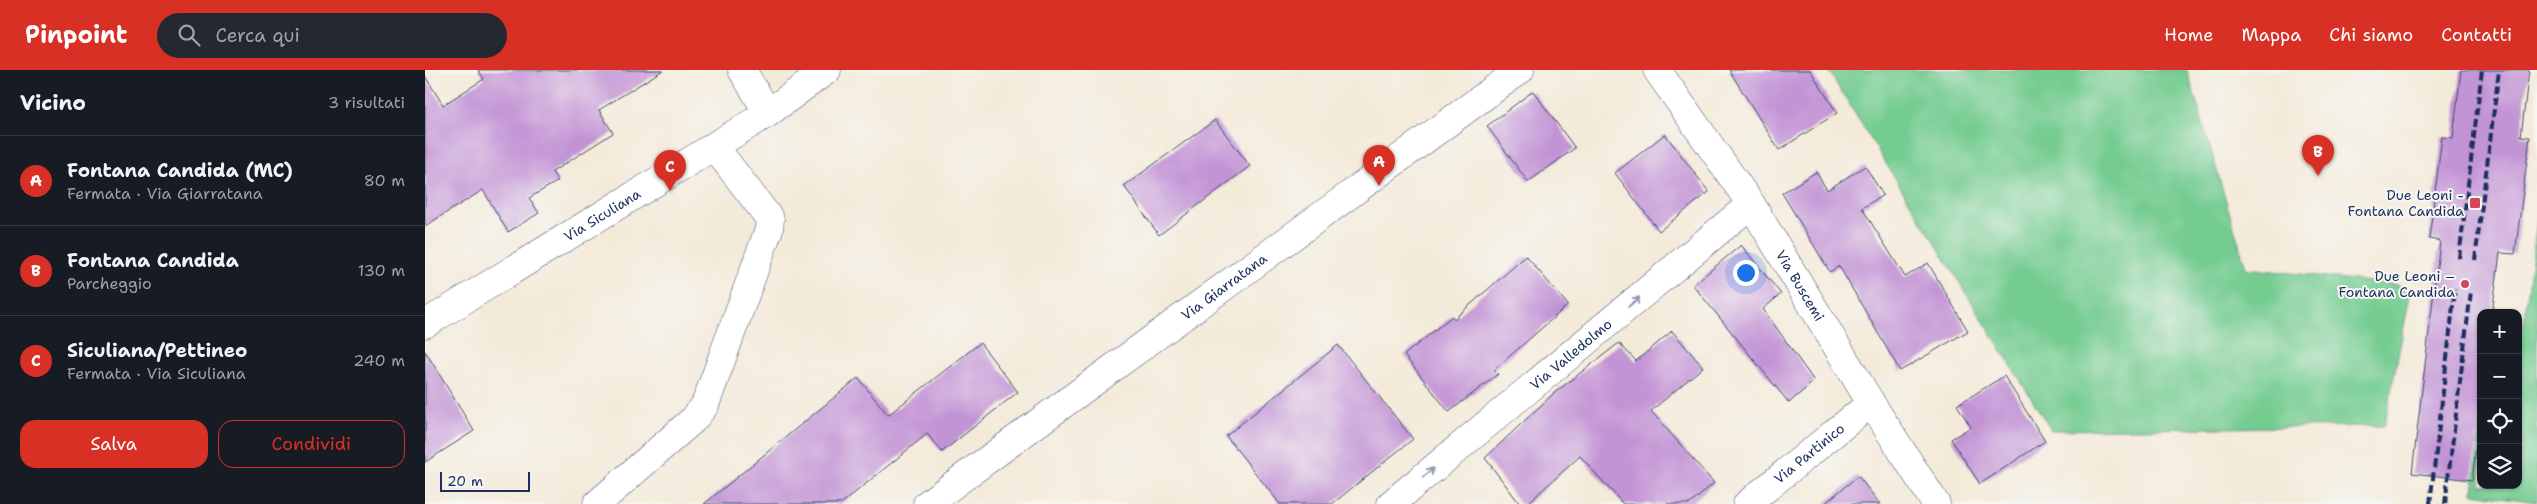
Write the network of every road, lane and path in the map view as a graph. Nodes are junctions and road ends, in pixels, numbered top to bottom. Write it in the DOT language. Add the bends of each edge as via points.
graph roads {
  1 [pos="742,70"];
  2 [pos="827,70"];
  3 [pos="1520,70"];
  4 [pos="1657,70"];
  5 [pos="768,113"];
  6 [pos="714,146"];
  7 [pos="1751,204"];
  8 [pos="425,324"];
  9 [pos="1871,403"];
  10 [pos="597,504"];
  11 [pos="927,504"];
  12 [pos="1391,504"];
  13 [pos="1747,504"];
  14 [pos="1936,504"];
  1 -- 5 [label="street"];
  2 -- 5 [label="street, Via Siculiana"];
  3 -- 11 [label="street, Via Giarratana"];
  4 -- 7 [label="street, Via Buscemi"];
  5 -- 6 [label="street, Via Siculiana"];
  6 -- 8 [label="street, Via Siculiana"];
  6 -- 10 [label="street" via="770,219 769,230 705,405 694,419"];
  7 -- 9 [label="street, Via Buscemi"];
  12 -- 7 [label="street, Via Valledolmo, one-way"];
  9 -- 13 [label="street, Via Partinico"];
  9 -- 14 [label="street, Via Buscemi"];
}
